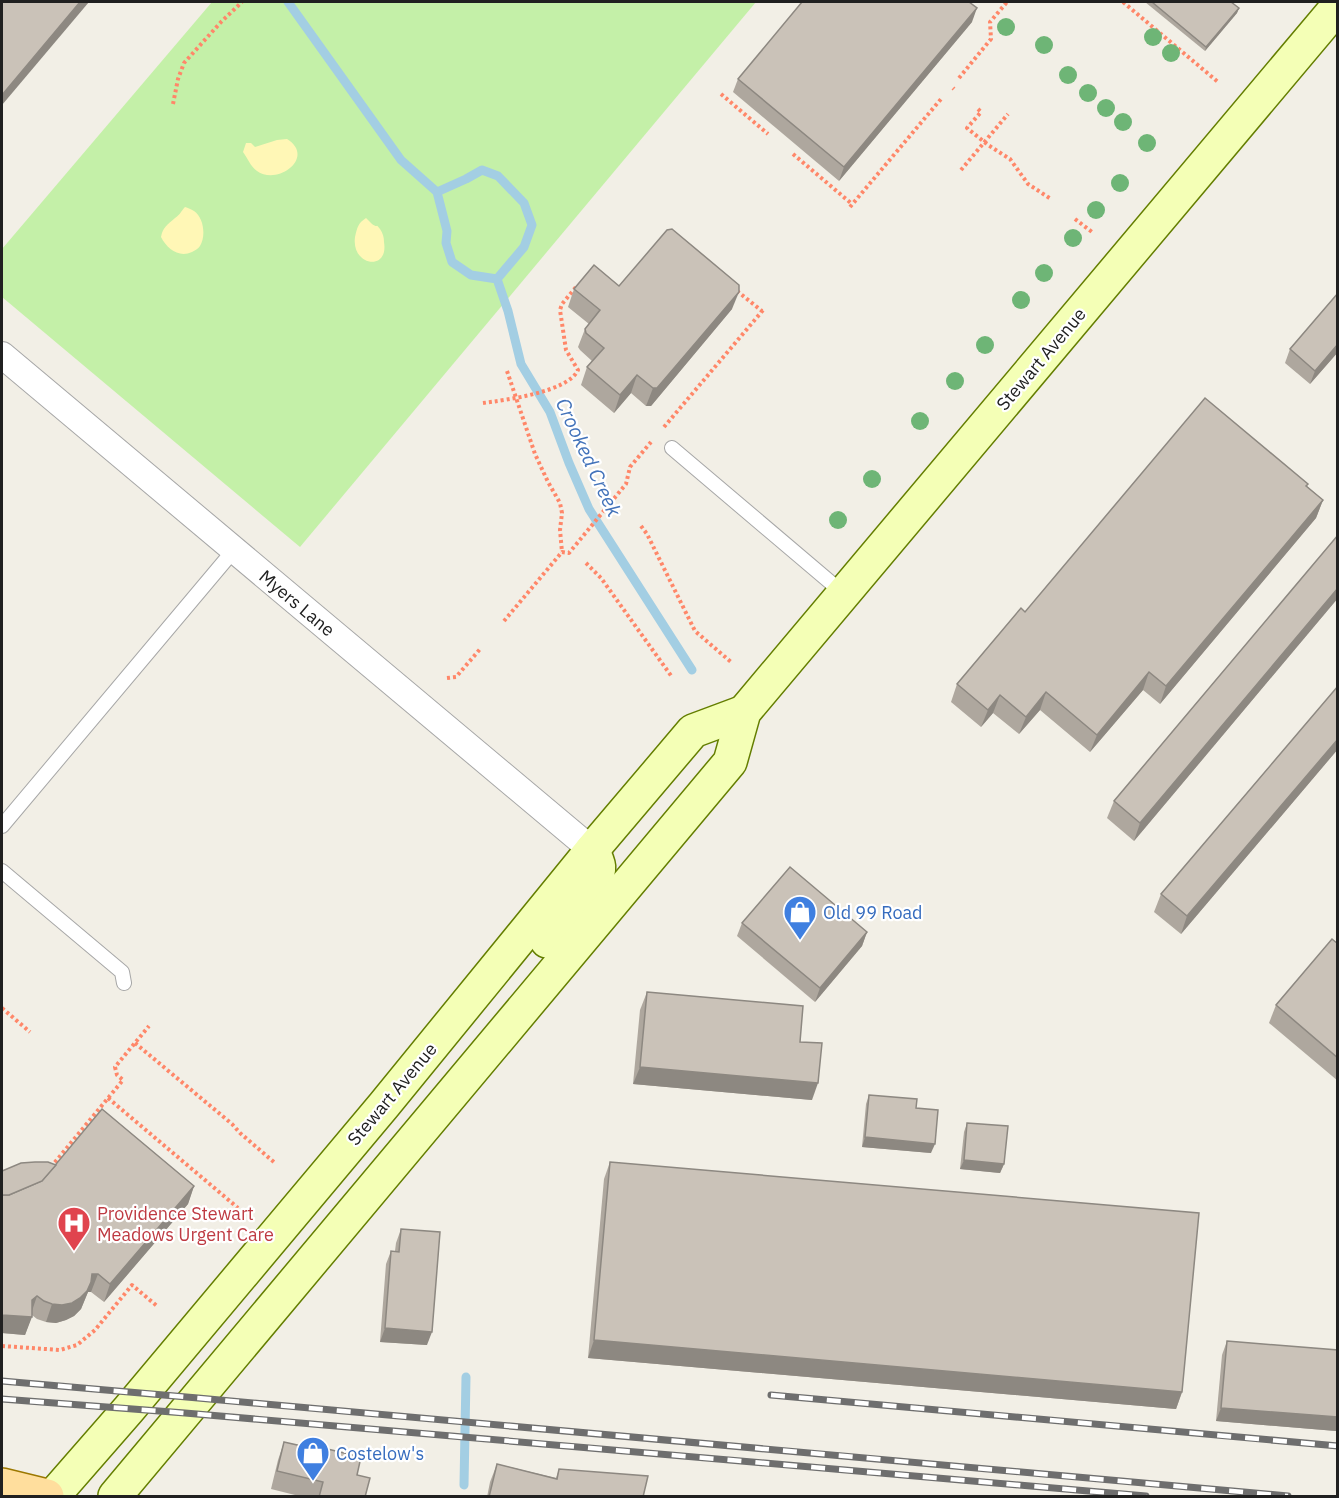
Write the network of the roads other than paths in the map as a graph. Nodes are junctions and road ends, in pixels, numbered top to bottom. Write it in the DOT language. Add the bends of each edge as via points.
graph roads {
  1 [pos="1338,6"];
  2 [pos="2,355"];
  3 [pos="672,448"];
  4 [pos="234,550"];
  5 [pos="843,593"];
  6 [pos="744,712"];
  7 [pos="2,826"];
  8 [pos="592,850"];
  9 [pos="2,871"];
  10 [pos="124,983"];
  11 [pos="453,1094"];
  12 [pos="2,1485"];
  13 [pos="46,1497"];
  14 [pos="53,1497"];
  15 [pos="115,1497"];
  1 -- 5 [label="main road, Stewart Avenue"];
  2 -- 4 [label="street, Myers Lane"];
  3 -- 5 [label="lane"];
  4 -- 7 [label="lane"];
  4 -- 8 [label="street, Myers Lane"];
  5 -- 6 [label="main road, Stewart Avenue"];
  6 -- 8 [label="main road, Stewart Avenue" via="693,731"];
  6 -- 11 [label="main road, Stewart Avenue" via="730,762"];
  8 -- 11 [label="main road" via="600,867 594,884 489,1012"];
  8 -- 14 [label="main road, Stewart Avenue" via="384,1105"];
  9 -- 10 [label="lane" via="122,972"];
  11 -- 15 [label="main road, Stewart Avenue"];
  12 -- 13 [label="main road"];
}
